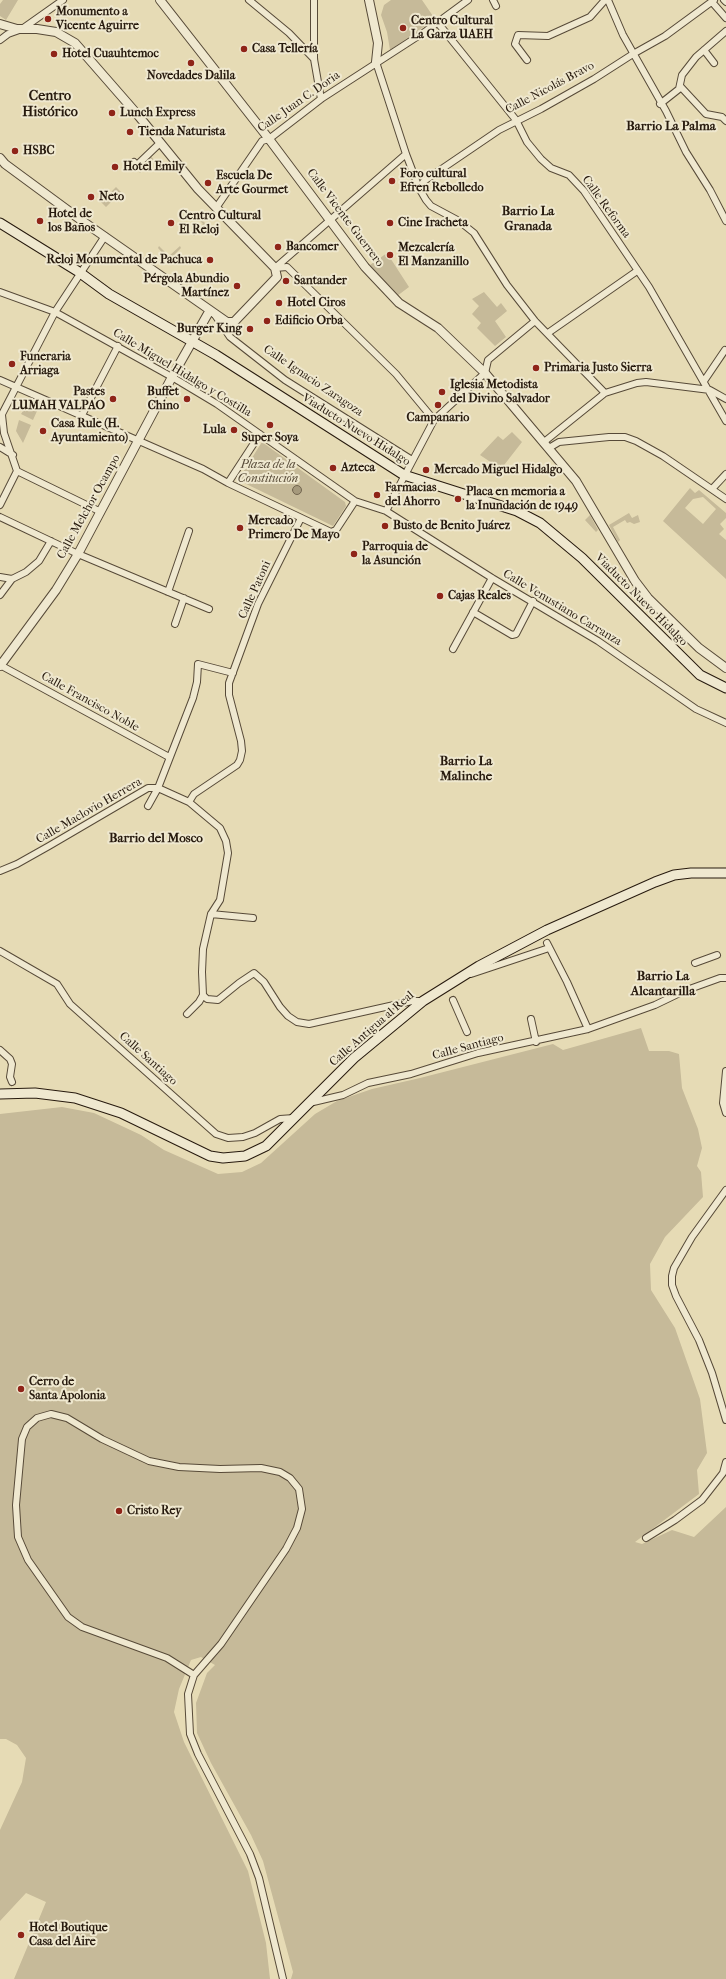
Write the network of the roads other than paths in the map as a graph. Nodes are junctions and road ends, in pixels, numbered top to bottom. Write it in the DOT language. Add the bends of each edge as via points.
graph roads {
  1 [pos="63,0"];
  2 [pos="160,0"];
  3 [pos="249,0"];
  4 [pos="314,0"];
  5 [pos="369,0"];
  6 [pos="467,0"];
  7 [pos="606,0"];
  8 [pos="724,0"];
  9 [pos="713,1"];
  10 [pos="726,2"];
  11 [pos="726,18"];
  12 [pos="438,22"];
  13 [pos="0,24"];
  14 [pos="22,29"];
  15 [pos="726,31"];
  16 [pos="0,40"];
  17 [pos="704,50"];
  18 [pos="633,54"];
  19 [pos="314,59"];
  20 [pos="527,60"];
  21 [pos="376,62"];
  22 [pos="714,63"];
  23 [pos="680,86"];
  24 [pos="321,99"];
  25 [pos="660,104"];
  26 [pos="516,120"];
  27 [pos="726,121"];
  28 [pos="269,139"];
  29 [pos="160,143"];
  30 [pos="406,154"];
  31 [pos="0,158"];
  32 [pos="134,162"];
  33 [pos="419,188"];
  34 [pos="216,208"];
  35 [pos="724,211"];
  36 [pos="331,220"];
  37 [pos="726,221"];
  38 [pos="0,223"];
  39 [pos="105,236"];
  40 [pos="275,268"];
  41 [pos="637,271"];
  42 [pos="80,272"];
  43 [pos="0,292"];
  44 [pos="55,312"];
  45 [pos="212,312"];
  46 [pos="535,321"];
  47 [pos="548,334"];
  48 [pos="191,342"];
  49 [pos="118,346"];
  50 [pos="725,350"];
  51 [pos="484,373"];
  52 [pos="172,377"];
  53 [pos="0,380"];
  54 [pos="704,381"];
  55 [pos="17,387"];
  56 [pos="710,390"];
  57 [pos="605,393"];
  58 [pos="726,399"];
  59 [pos="82,415"];
  60 [pos="1,416"];
  61 [pos="434,420"];
  62 [pos="726,421"];
  63 [pos="260,434"];
  64 [pos="139,440"];
  65 [pos="546,445"];
  66 [pos="0,447"];
  67 [pos="13,455"];
  68 [pos="412,460"];
  69 [pos="17,470"];
  70 [pos="726,474"];
  71 [pos="404,475"];
  72 [pos="228,483"];
  73 [pos="712,489"];
  74 [pos="726,499"];
  75 [pos="355,501"];
  76 [pos="0,504"];
  77 [pos="386,511"];
  78 [pos="101,512"];
  79 [pos="0,517"];
  80 [pos="301,518"];
  81 [pos="189,531"];
  82 [pos="51,541"];
  83 [pos="78,554"];
  84 [pos="0,577"];
  85 [pos="492,578"];
  86 [pos="12,579"];
  87 [pos="168,592"];
  88 [pos="0,595"];
  89 [pos="184,598"];
  90 [pos="533,601"];
  91 [pos="209,609"];
  92 [pos="473,612"];
  93 [pos="175,624"];
  94 [pos="452,649"];
  95 [pos="0,666"];
  96 [pos="726,668"];
  97 [pos="233,673"];
  98 [pos="726,688"];
  99 [pos="726,723"];
  100 [pos="169,757"];
  101 [pos="158,788"];
  102 [pos="189,802"];
  103 [pos="148,806"];
  104 [pos="0,871"];
  105 [pos="726,874"];
  106 [pos="211,914"];
  107 [pos="253,918"];
  108 [pos="0,951"];
  109 [pos="717,955"];
  110 [pos="695,963"];
  111 [pos="460,978"];
  112 [pos="726,978"];
  113 [pos="203,995"];
  114 [pos="453,1000"];
  115 [pos="423,1001"];
  116 [pos="187,1014"];
  117 [pos="531,1019"];
  118 [pos="588,1029"];
  119 [pos="467,1032"];
  120 [pos="536,1042"];
  121 [pos="0,1050"];
  122 [pos="726,1071"];
  123 [pos="12,1082"];
  124 [pos="0,1094"];
  125 [pos="309,1103"];
  126 [pos="726,1113"];
  127 [pos="294,1118"];
  128 [pos="726,1190"];
  129 [pos="726,1420"];
  130 [pos="726,1462"];
  131 [pos="646,1538"];
  132 [pos="194,1675"];
  133 [pos="283,1979"];
  1 -- 14 [label="street"];
  2 -- 28 [label="street, Calle Vicente Guerrero"];
  3 -- 19 [label="street" via="289,33"];
  4 -- 19 [label="street"];
  5 -- 21 [label="street" via="378,43"];
  6 -- 12 [label="street, Calle Juan C. Doria"];
  7 -- 18 [label="street"];
  7 -- 20 [label="street" via="590,17 548,36 518,35 515,44"];
  8 -- 10 [label="street"];
  9 -- 11 [label="street"];
  9 -- 18 [label="street, Calle Nicolás Bravo" via="665,36"];
  12 -- 21 [label="street, Calle Juan C. Doria"];
  12 -- 26 [label="street, Calle Reforma"];
  13 -- 14 [label="street"];
  14 -- 16 [label="street"];
  14 -- 29 [label="street" via="56,32 75,42"];
  15 -- 17 [label="street"];
  17 -- 22 [label="street"];
  17 -- 23 [label="street" via="682,74"];
  18 -- 25 [label="street"];
  18 -- 26 [label="street, Calle Nicolás Bravo" via="541,109"];
  19 -- 24 [label="street"];
  21 -- 24 [label="street, Calle Juan C. Doria"];
  21 -- 30 [label="street"];
  23 -- 25 [label="street" via="672,96"];
  23 -- 27 [label="street" via="706,114 722,117"];
  24 -- 28 [label="street, Calle Juan C. Doria"];
  25 -- 35 [label="street" via="686,152"];
  26 -- 33 [label="street, Calle Nicolás Bravo" via="454,159 424,181"];
  26 -- 41 [label="street, Calle Reforma" via="527,142 541,159 551,168 569,175 584,191"];
  28 -- 34 [label="street, Calle Juan C. Doria" via="262,141"];
  28 -- 36 [label="street, Calle Vicente Guerrero"];
  29 -- 32 [label="street" via="137,165"];
  29 -- 34 [label="street"];
  30 -- 33 [label="street"];
  30 -- 36 [label="street"];
  31 -- 39 [label="street"];
  33 -- 46 [label="street" via="431,206 459,221 474,233 507,285"];
  34 -- 40 [label="street"];
  35 -- 37 [label="street"];
  36 -- 40 [label="street"];
  36 -- 51 [label="street, Calle Vicente Guerrero" via="365,268 399,303 438,328"];
  38 -- 42 [label="main road, Viaducto Nuevo Hidalgo"];
  39 -- 42 [label="street"];
  39 -- 45 [label="street"];
  40 -- 45 [label="street" via="278,272 277,277 234,322 227,322"];
  40 -- 61 [label="street" via="287,267 396,374"];
  41 -- 47 [label="street"];
  41 -- 54 [label="street, Calle Reforma"];
  42 -- 44 [label="street"];
  42 -- 48 [label="main road, Viaducto Nuevo Hidalgo" via="109,294"];
  43 -- 44 [label="street, Calle Miguel Hidalgo y Costilla"];
  44 -- 49 [label="street, Calle Miguel Hidalgo y Costilla"];
  44 -- 55 [label="street"];
  45 -- 48 [label="street, Calle Melchor Ocampo"];
  45 -- 68 [label="street, Calle Ignacio Zaragoza" via="230,337 285,380"];
  46 -- 47 [label="street"];
  46 -- 51 [label="street" via="488,360"];
  47 -- 57 [label="street"];
  48 -- 52 [label="street, Calle Melchor Ocampo"];
  48 -- 71 [label="main road, Viaducto Nuevo Hidalgo" via="216,355"];
  49 -- 52 [label="street, Calle Miguel Hidalgo y Costilla"];
  49 -- 59 [label="street"];
  50 -- 54 [label="street"];
  51 -- 61 [label="street"];
  51 -- 65 [label="street, Calle Vicente Guerrero"];
  52 -- 63 [label="street, Calle Miguel Hidalgo y Costilla"];
  52 -- 64 [label="street, Calle Melchor Ocampo"];
  53 -- 55 [label="street"];
  54 -- 56 [label="street, Calle Reforma"];
  55 -- 59 [label="street"];
  55 -- 60 [label="street"];
  56 -- 57 [label="street" via="646,382"];
  56 -- 58 [label="street, Calle Reforma"];
  56 -- 62 [label="street"];
  57 -- 65 [label="street"];
  59 -- 64 [label="street"];
  60 -- 67 [label="street" via="4,433"];
  61 -- 68 [label="street"];
  63 -- 72 [label="street"];
  63 -- 75 [label="street, Calle Miguel Hidalgo y Costilla"];
  64 -- 72 [label="street"];
  64 -- 78 [label="street, Calle Melchor Ocampo"];
  65 -- 73 [label="street" via="624,437 646,445"];
  65 -- 96 [label="street, Calle Vicente Guerrero" via="576,480 634,581 699,648"];
  66 -- 67 [label="street"];
  67 -- 69 [label="street"];
  68 -- 71 [label="street"];
  69 -- 76 [label="street"];
  69 -- 78 [label="street"];
  70 -- 73 [label="street"];
  71 -- 77 [label="street"];
  71 -- 98 [label="main road, Viaducto Nuevo Hidalgo" via="517,511 540,523 582,558 700,675"];
  72 -- 80 [label="street"];
  73 -- 74 [label="street"];
  75 -- 77 [label="street, Calle Miguel Hidalgo y Costilla"];
  75 -- 80 [label="street" via="334,532"];
  77 -- 85 [label="street, Calle Venustiano Carranza"];
  78 -- 83 [label="street, Calle Melchor Ocampo"];
  79 -- 82 [label="street"];
  80 -- 97 [label="street, Calle Patoni" via="258,604"];
  81 -- 87 [label="street"];
  82 -- 83 [label="street"];
  82 -- 86 [label="street" via="39,561"];
  83 -- 87 [label="street"];
  83 -- 95 [label="street, Calle Melchor Ocampo" via="56,590"];
  84 -- 86 [label="street"];
  85 -- 90 [label="street, Calle Venustiano Carranza"];
  85 -- 92 [label="street"];
  86 -- 88 [label="street"];
  87 -- 89 [label="street"];
  89 -- 91 [label="street"];
  89 -- 93 [label="street"];
  90 -- 92 [label="street" via="516,634 512,635"];
  90 -- 99 [label="street, Calle Venustiano Carranza" via="638,667 679,698"];
  92 -- 94 [label="street"];
  95 -- 100 [label="street, Calle Francisco Noble"];
  97 -- 100 [label="street, Calle Maclovio Herrera" via="198,664 193,698"];
  97 -- 102 [label="street, Calle Patoni" via="229,683 229,695 242,751 236,765 194,794"];
  100 -- 101 [label="street, Calle Maclovio Herrera"];
  101 -- 102 [label="street"];
  101 -- 103 [label="street"];
  101 -- 104 [label="street, Calle Maclovio Herrera" via="148,788 49,846"];
  102 -- 106 [label="street" via="220,828 226,841 228,852 220,900"];
  105 -- 111 [label="main road, Calle Antigua al Real" via="710,872 674,875 636,889 547,930"];
  106 -- 107 [label="street"];
  106 -- 113 [label="street" via="203,949"];
  108 -- 127 [label="street, Calle Santiago" via="57,984 70,1004 216,1134 228,1138 243,1137 280,1120"];
  109 -- 110 [label="street"];
  111 -- 115 [label="main road, Calle Antigua al Real"];
  111 -- 118 [label="street" via="548,946"];
  112 -- 118 [label="street, Calle Santiago" via="684,991 655,1005"];
  113 -- 115 [label="street" via="207,999 218,1000 254,973 264,982 288,1016 297,1022 309,1024 412,1001"];
  113 -- 116 [label="street"];
  114 -- 119 [label="street"];
  115 -- 125 [label="main road, Calle Antigua al Real" via="354,1058"];
  117 -- 120 [label="street"];
  118 -- 120 [label="street, Calle Santiago"];
  120 -- 125 [label="street, Calle Santiago" via="478,1053 411,1074 368,1083 342,1095"];
  121 -- 123 [label="street" via="12,1064"];
  122 -- 126 [label="street" via="723,1103"];
  124 -- 127 [label="main road, Calle Antigua al Real" via="35,1093 75,1098 121,1113 196,1150 223,1158 245,1156 255,1152 275,1138"];
  125 -- 127 [label="main road, Calle Antigua al Real"];
  128 -- 129 [label="street" via="692,1237 674,1268 672,1285 699,1340"];
  130 -- 131 [label="street" via="723,1473 702,1500"];
  132 -- 132 [label="street" via="221,1644 286,1549 297,1528 302,1509 300,1489 280,1472 261,1468 179,1467 149,1461 102,1439 67,1418 51,1414 37,1418 27,1427 22,1439 16,1505 18,1537 28,1560 68,1618 82,1627 167,1658"];
  132 -- 133 [label="street" via="188,1694 190,1734 250,1854 259,1878"];
}
